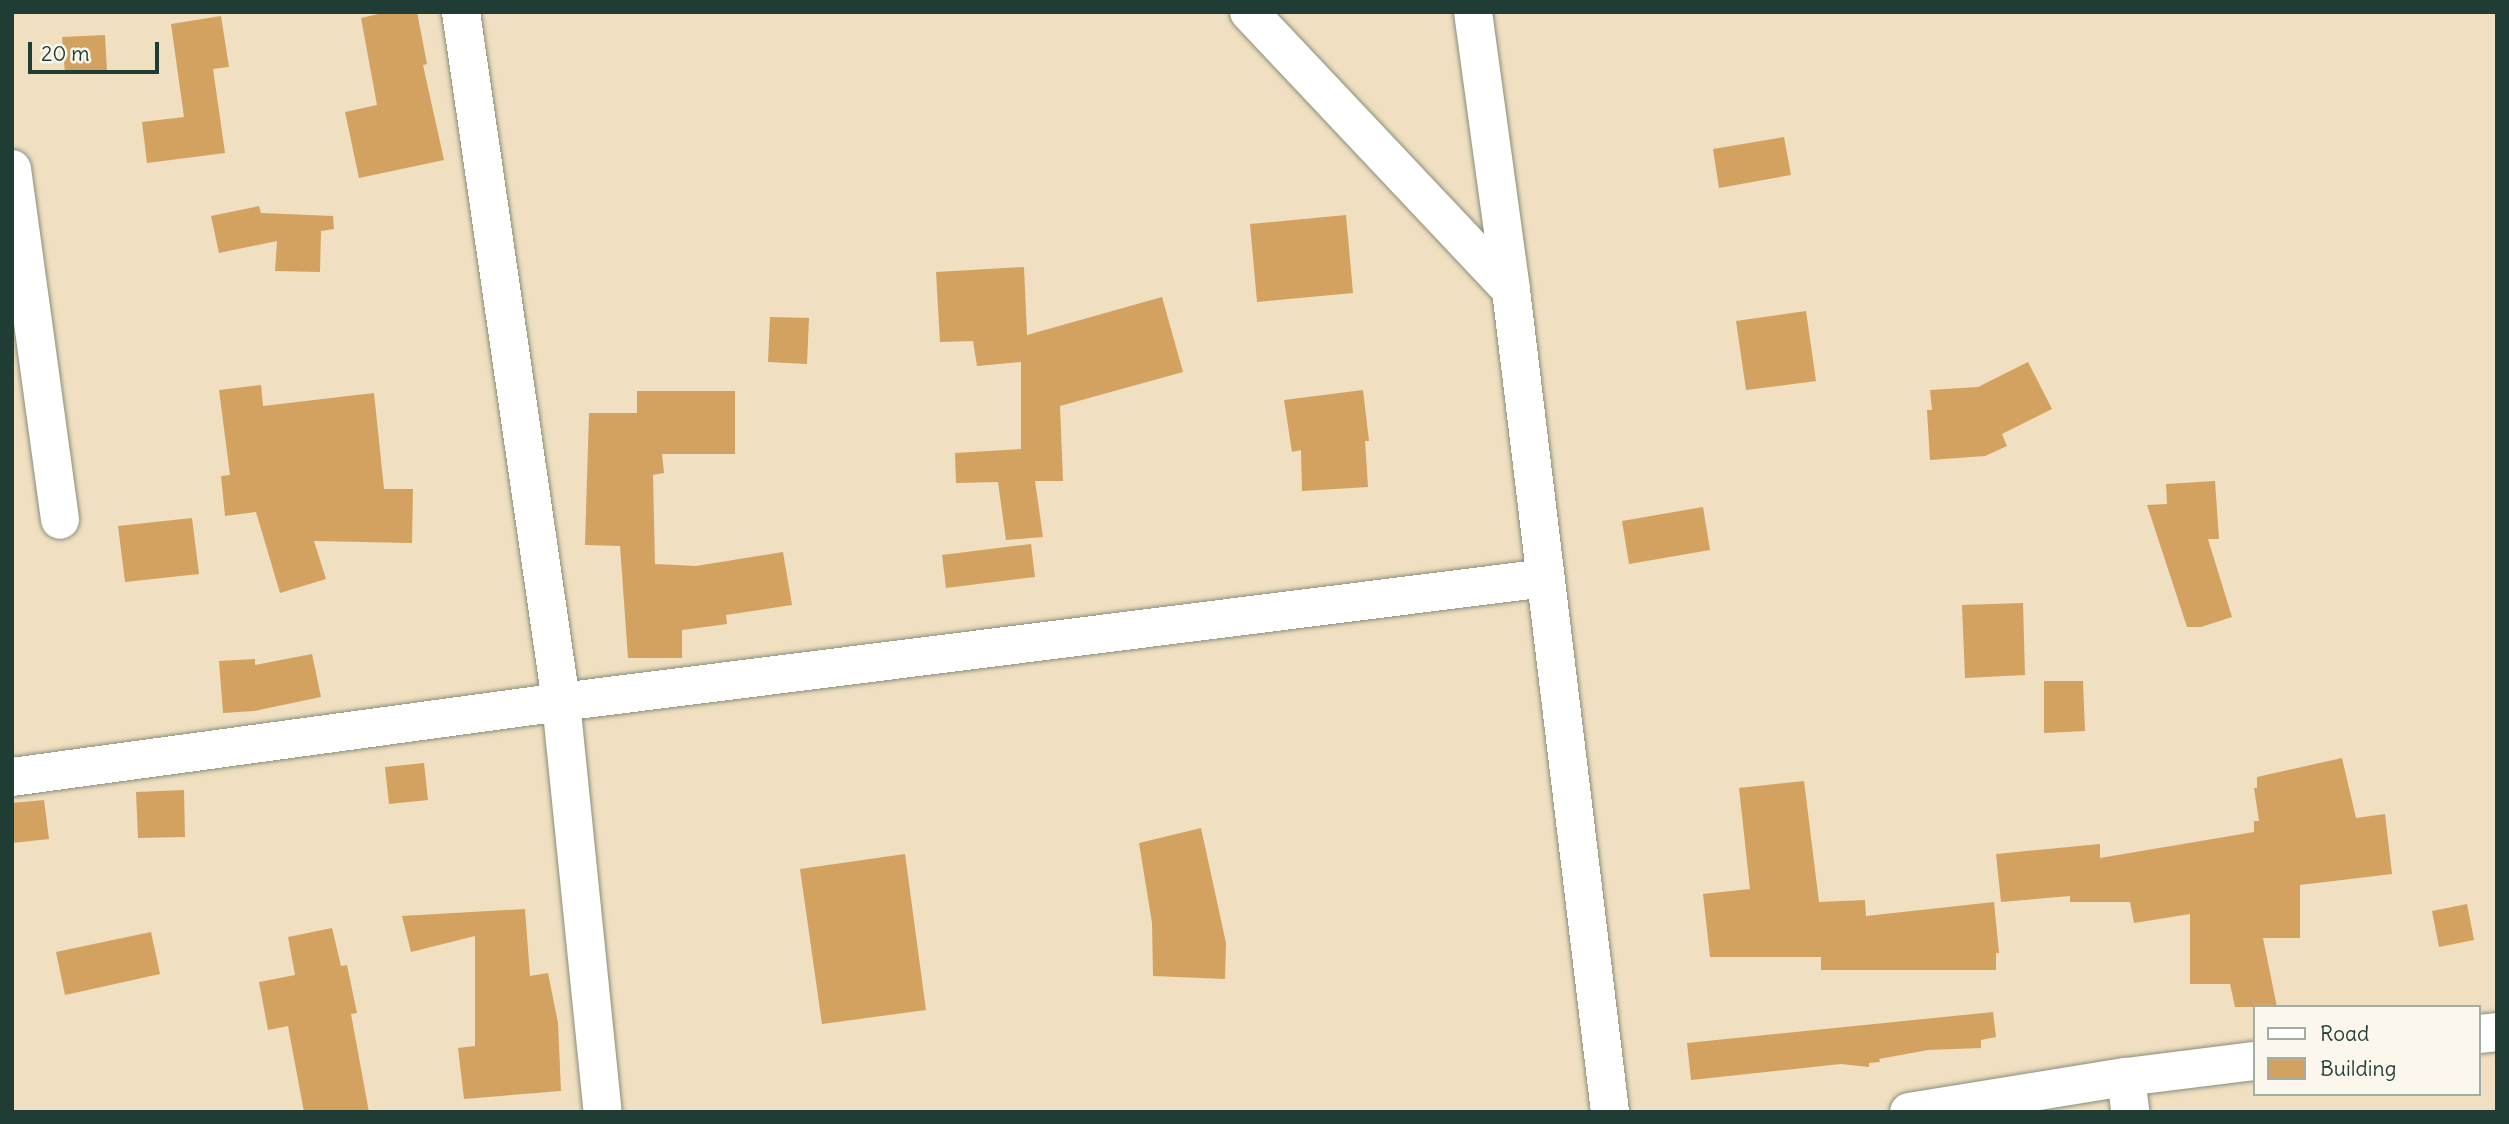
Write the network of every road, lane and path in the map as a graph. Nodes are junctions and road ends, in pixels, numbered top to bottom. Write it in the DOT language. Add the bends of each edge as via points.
graph roads {
  1 [pos="461,12"];
  2 [pos="1249,12"];
  3 [pos="1472,12"];
  4 [pos="12,169"];
  5 [pos="1511,290"];
  6 [pos="60,520"];
  7 [pos="1545,578"];
  8 [pos="561,702"];
  9 [pos="12,777"];
  10 [pos="2254,1061"];
  11 [pos="2128,1094"];
  12 [pos="603,1112"];
  13 [pos="1610,1112"];
  14 [pos="1909,1112"];
  1 -- 8 [label="street"];
  2 -- 5 [label="street"];
  3 -- 5 [label="street"];
  4 -- 6 [label="street"];
  5 -- 7 [label="street"];
  7 -- 8 [label="street"];
  7 -- 13 [label="street"];
  8 -- 9 [label="street"];
  8 -- 12 [label="street"];
  10 -- 11 [label="street"];
  11 -- 14 [label="street"];
}
